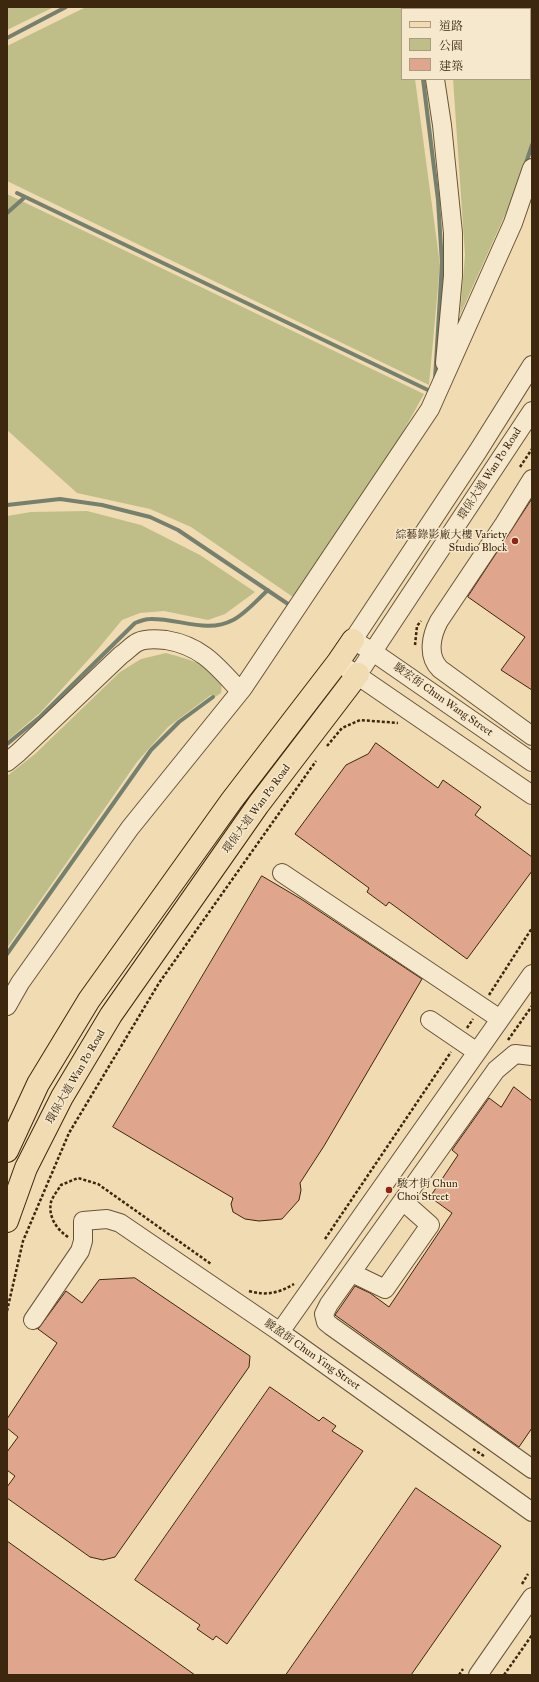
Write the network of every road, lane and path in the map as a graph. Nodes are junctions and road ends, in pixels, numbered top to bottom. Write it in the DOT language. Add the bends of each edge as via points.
graph roads {
  1 [pos="435,80"];
  2 [pos="532,168"];
  3 [pos="532,364"];
  4 [pos="444,379"];
  5 [pos="532,411"];
  6 [pos="532,479"];
  7 [pos="353,640"];
  8 [pos="373,652"];
  9 [pos="338,662"];
  10 [pos="358,674"];
  11 [pos="240,691"];
  12 [pos="388,721"];
  13 [pos="532,736"];
  14 [pos="327,746"];
  15 [pos="317,759"];
  16 [pos="7,762"];
  17 [pos="532,762"];
  18 [pos="532,795"];
  19 [pos="282,873"];
  20 [pos="532,928"];
  21 [pos="532,974"];
  22 [pos="7,1006"];
  23 [pos="481,1006"];
  24 [pos="500,1019"];
  25 [pos="430,1020"];
  26 [pos="459,1040"];
  27 [pos="477,1052"];
  28 [pos="532,1056"];
  29 [pos="7,1151"];
  30 [pos="404,1202"];
  31 [pos="7,1220"];
  32 [pos="321,1244"];
  33 [pos="352,1273"];
  34 [pos="298,1277"];
  35 [pos="270,1294"];
  36 [pos="7,1311"];
  37 [pos="33,1320"];
  38 [pos="280,1332"];
  39 [pos="532,1469"];
  40 [pos="532,1512"];
  41 [pos="532,1596"];
  42 [pos="532,1635"];
  43 [pos="478,1675"];
  44 [pos="504,1675"];
  1 -- 4 [label="street" via="453,240 453,276"];
  2 -- 4 [label="street" via="513,224"];
  3 -- 7 [label="street, 環保大道 Wan Po Road" via="478,451"];
  4 -- 11 [label="street" via="430,409"];
  5 -- 8 [label="street, 環保大道 Wan Po Road"];
  6 -- 13 [label="street" via="439,621 433,633 432,648 435,664 440,669"];
  7 -- 8 [label="street, 駿宏街 Chun Wang Street"];
  7 -- 9 [label="main road, 環保大道 Wan Po Road"];
  8 -- 10 [label="street, 環保大道 Wan Po Road"];
  8 -- 17 [label="street, 駿宏街 Chun Wang Street"];
  9 -- 10 [label="street"];
  9 -- 29 [label="main road, 環保大道 Wan Po Road" via="232,800 89,1000 38,1084"];
  10 -- 18 [label="street"];
  10 -- 31 [label="main road, 環保大道 Wan Po Road" via="258,805 111,1015 62,1097 26,1168"];
  11 -- 16 [label="street" via="219,667 198,650 174,641 156,638 139,641"];
  11 -- 22 [label="street" via="130,828 20,983"];
  12 -- 14 [label="path" via="360,720 342,728"];
  15 -- 36 [label="path" via="159,983 69,1133 23,1241"];
  19 -- 23 [label="street"];
  20 -- 23 [label="path"];
  21 -- 24 [label="street"];
  23 -- 24 [label="street"];
  23 -- 26 [label="path"];
  24 -- 27 [label="street"];
  25 -- 26 [label="street"];
  26 -- 27 [label="street"];
  26 -- 32 [label="path"];
  27 -- 38 [label="street"];
  28 -- 30 [label="street" via="515,1054 496,1070"];
  30 -- 33 [label="street"];
  30 -- 33 [label="street" via="430,1225 385,1289"];
  33 -- 39 [label="street" via="324,1314 326,1322"];
  34 -- 35 [label="path" via="294,1284"];
  37 -- 38 [label="street, 駿盈街 Chun Ying Street" via="80,1251 83,1221 107,1219 120,1222"];
  38 -- 40 [label="street, 駿盈街 Chun Ying Street"];
  41 -- 43 [label="street"];
  42 -- 44 [label="path"];
}
